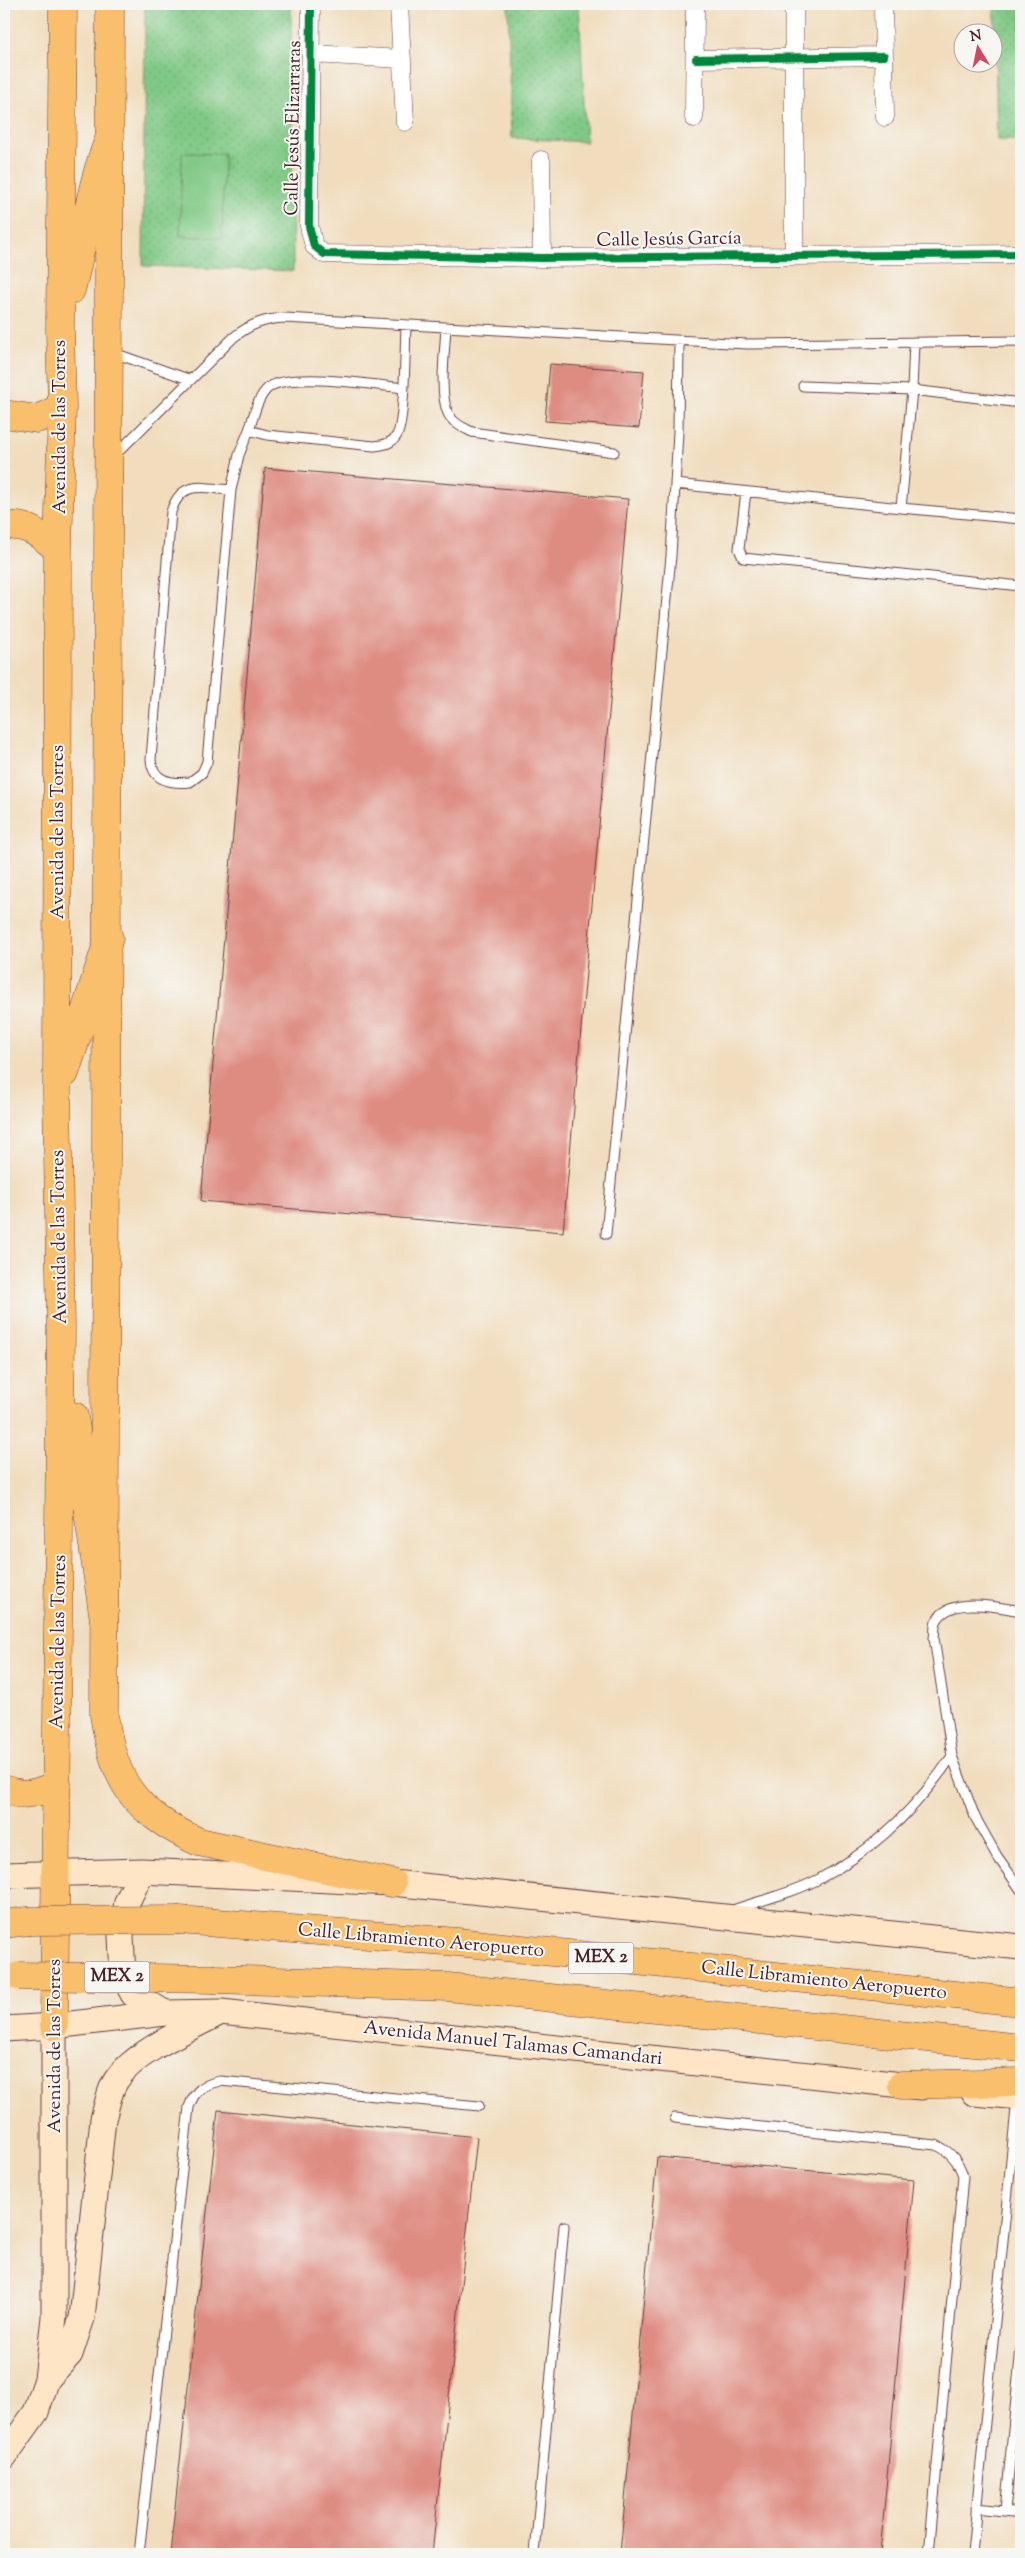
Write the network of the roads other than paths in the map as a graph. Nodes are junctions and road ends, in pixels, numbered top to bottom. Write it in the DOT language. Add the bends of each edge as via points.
graph roads {
  1 [pos="63,4"];
  2 [pos="110,4"];
  3 [pos="312,4"];
  4 [pos="399,4"];
  5 [pos="695,4"];
  6 [pos="794,4"];
  7 [pos="883,4"];
  8 [pos="312,54"];
  9 [pos="884,56"];
  10 [pos="795,58"];
  11 [pos="402,59"];
  12 [pos="696,59"];
  13 [pos="885,117"];
  14 [pos="694,118"];
  15 [pos="404,122"];
  16 [pos="110,137"];
  17 [pos="541,160"];
  18 [pos="318,252"];
  19 [pos="1021,254"];
  20 [pos="794,255"];
  21 [pos="542,258"];
  22 [pos="406,326"];
  23 [pos="446,328"];
  24 [pos="60,330"];
  25 [pos="679,341"];
  26 [pos="1021,341"];
  27 [pos="914,342"];
  28 [pos="109,351"];
  29 [pos="192,380"];
  30 [pos="803,386"];
  31 [pos="403,388"];
  32 [pos="912,390"];
  33 [pos="1021,403"];
  34 [pos="62,407"];
  35 [pos="4,414"];
  36 [pos="249,430"];
  37 [pos="614,452"];
  38 [pos="108,462"];
  39 [pos="675,484"];
  40 [pos="231,490"];
  41 [pos="746,492"];
  42 [pos="901,508"];
  43 [pos="1021,519"];
  44 [pos="4,526"];
  45 [pos="58,549"];
  46 [pos="1021,586"];
  47 [pos="109,938"];
  48 [pos="57,1095"];
  49 [pos="606,1234"];
  50 [pos="62,1328"];
  51 [pos="1021,1610"];
  52 [pos="104,1620"];
  53 [pos="952,1756"];
  54 [pos="57,1784"];
  55 [pos="4,1789"];
  56 [pos="142,1871"];
  57 [pos="56,1873"];
  58 [pos="4,1876"];
  59 [pos="392,1883"];
  60 [pos="1021,1890"];
  61 [pos="716,1915"];
  62 [pos="4,1924"];
  63 [pos="1021,1947"];
  64 [pos="4,1977"];
  65 [pos="1021,2002"];
  66 [pos="221,2012"];
  67 [pos="165,2013"];
  68 [pos="54,2026"];
  69 [pos="4,2029"];
  70 [pos="1021,2048"];
  71 [pos="902,2086"];
  72 [pos="1020,2092"];
  73 [pos="479,2106"];
  74 [pos="675,2118"];
  75 [pos="564,2226"];
  76 [pos="1021,2348"];
  77 [pos="47,2379"];
  78 [pos="4,2457"];
  79 [pos="976,2508"];
  80 [pos="1005,2511"];
  81 [pos="1021,2513"];
  82 [pos="139,2554"];
  83 [pos="535,2554"];
  84 [pos="929,2554"];
  85 [pos="972,2554"];
  1 -- 24 [label="main road, Avenida de las Torres"];
  2 -- 16 [label="main road"];
  3 -- 8 [label="street, Calle Jesús Elizarraras"];
  4 -- 11 [label="street"];
  5 -- 12 [label="street"];
  6 -- 10 [label="street"];
  7 -- 9 [label="street"];
  8 -- 11 [label="street"];
  8 -- 18 [label="street, Calle Jesús Elizarraras" via="309,226"];
  9 -- 10 [label="street"];
  9 -- 13 [label="street"];
  10 -- 12 [label="street"];
  10 -- 20 [label="street"];
  11 -- 15 [label="street"];
  12 -- 14 [label="street"];
  16 -- 24 [label="main road" via="97,171"];
  16 -- 28 [label="main road"];
  17 -- 21 [label="street"];
  18 -- 21 [label="street, Calle Jesús García" via="335,256"];
  19 -- 20 [label="street, Calle Jesús García"];
  20 -- 21 [label="street, Calle Jesús García"];
  22 -- 23 [label="lane"];
  22 -- 29 [label="lane" via="265,319 234,337"];
  22 -- 31 [label="lane"];
  23 -- 25 [label="lane"];
  23 -- 37 [label="lane" via="445,397 450,416 459,425 472,432"];
  24 -- 34 [label="main road, Avenida de las Torres"];
  25 -- 27 [label="lane" via="747,344"];
  25 -- 39 [label="lane"];
  26 -- 27 [label="lane"];
  27 -- 32 [label="lane"];
  28 -- 29 [label="lane"];
  28 -- 38 [label="main road"];
  29 -- 38 [label="lane"];
  30 -- 32 [label="lane"];
  31 -- 36 [label="lane" via="315,380 278,382 262,395"];
  31 -- 36 [label="lane" via="399,433 385,445 312,440"];
  32 -- 33 [label="lane"];
  32 -- 42 [label="lane"];
  34 -- 35 [label="main road" via="37,419"];
  34 -- 45 [label="main road, Avenida de las Torres"];
  36 -- 40 [label="lane"];
  38 -- 47 [label="main road"];
  39 -- 41 [label="lane"];
  39 -- 49 [label="lane" via="662,655"];
  40 -- 40 [label="lane" via="207,762 202,773 190,782 166,781 156,775 151,759 171,512 175,500 186,490"];
  41 -- 42 [label="lane"];
  41 -- 46 [label="lane" via="739,549 743,558"];
  42 -- 43 [label="lane"];
  44 -- 45 [label="main road" via="26,526"];
  45 -- 48 [label="main road, Avenida de las Torres"];
  47 -- 48 [label="main road"];
  47 -- 52 [label="main road"];
  48 -- 50 [label="main road, Avenida de las Torres"];
  50 -- 52 [label="main road"];
  50 -- 54 [label="main road, Avenida de las Torres"];
  51 -- 53 [label="lane" via="971,1604 945,1612 936,1622 934,1638"];
  52 -- 59 [label="main road" via="104,1715 109,1748 131,1794 155,1818 199,1842"];
  53 -- 60 [label="lane" via="975,1817"];
  53 -- 61 [label="lane" via="934,1784 910,1811 854,1858 818,1880"];
  54 -- 55 [label="main road" via="32,1794 12,1793"];
  54 -- 57 [label="main road, Avenida de las Torres"];
  56 -- 57 [label="main road"];
  56 -- 59 [label="main road"];
  56 -- 67 [label="main road" via="127,1902 121,1936 123,1975 133,1994"];
  57 -- 58 [label="main road"];
  57 -- 68 [label="main road, Avenida de las Torres"];
  59 -- 61 [label="main road"];
  61 -- 63 [label="main road"];
  62 -- 65 [label="main road, Calle Libramiento Aeropuerto / MEX 2, bridge" via="179,1920 457,1942"];
  64 -- 70 [label="main road, MEX 2, bridge" via="215,1979 448,1987"];
  66 -- 67 [label="main road, Avenida Manuel Talamas Camandari"];
  66 -- 71 [label="main road, Avenida Manuel Talamas Camandari"];
  66 -- 77 [label="main road" via="140,2057 116,2079 110,2091 103,2119 82,2318 70,2354"];
  67 -- 68 [label="main road, Avenida Manuel Talamas Camandari"];
  68 -- 69 [label="main road, Avenida Manuel Talamas Camandari"];
  68 -- 77 [label="main road, Avenida de las Torres" via="54,2318"];
  71 -- 72 [label="main road"];
  72 -- 79 [label="lane"];
  73 -- 82 [label="lane" via="220,2081 205,2084 194,2093 189,2107"];
  74 -- 84 [label="lane" via="936,2145 944,2148 960,2165 963,2176"];
  75 -- 83 [label="lane"];
  76 -- 80 [label="lane"];
  77 -- 78 [label="main road, Avenida de las Torres" via="36,2412"];
  79 -- 80 [label="lane"];
  79 -- 85 [label="lane"];
  80 -- 81 [label="lane"];
}
